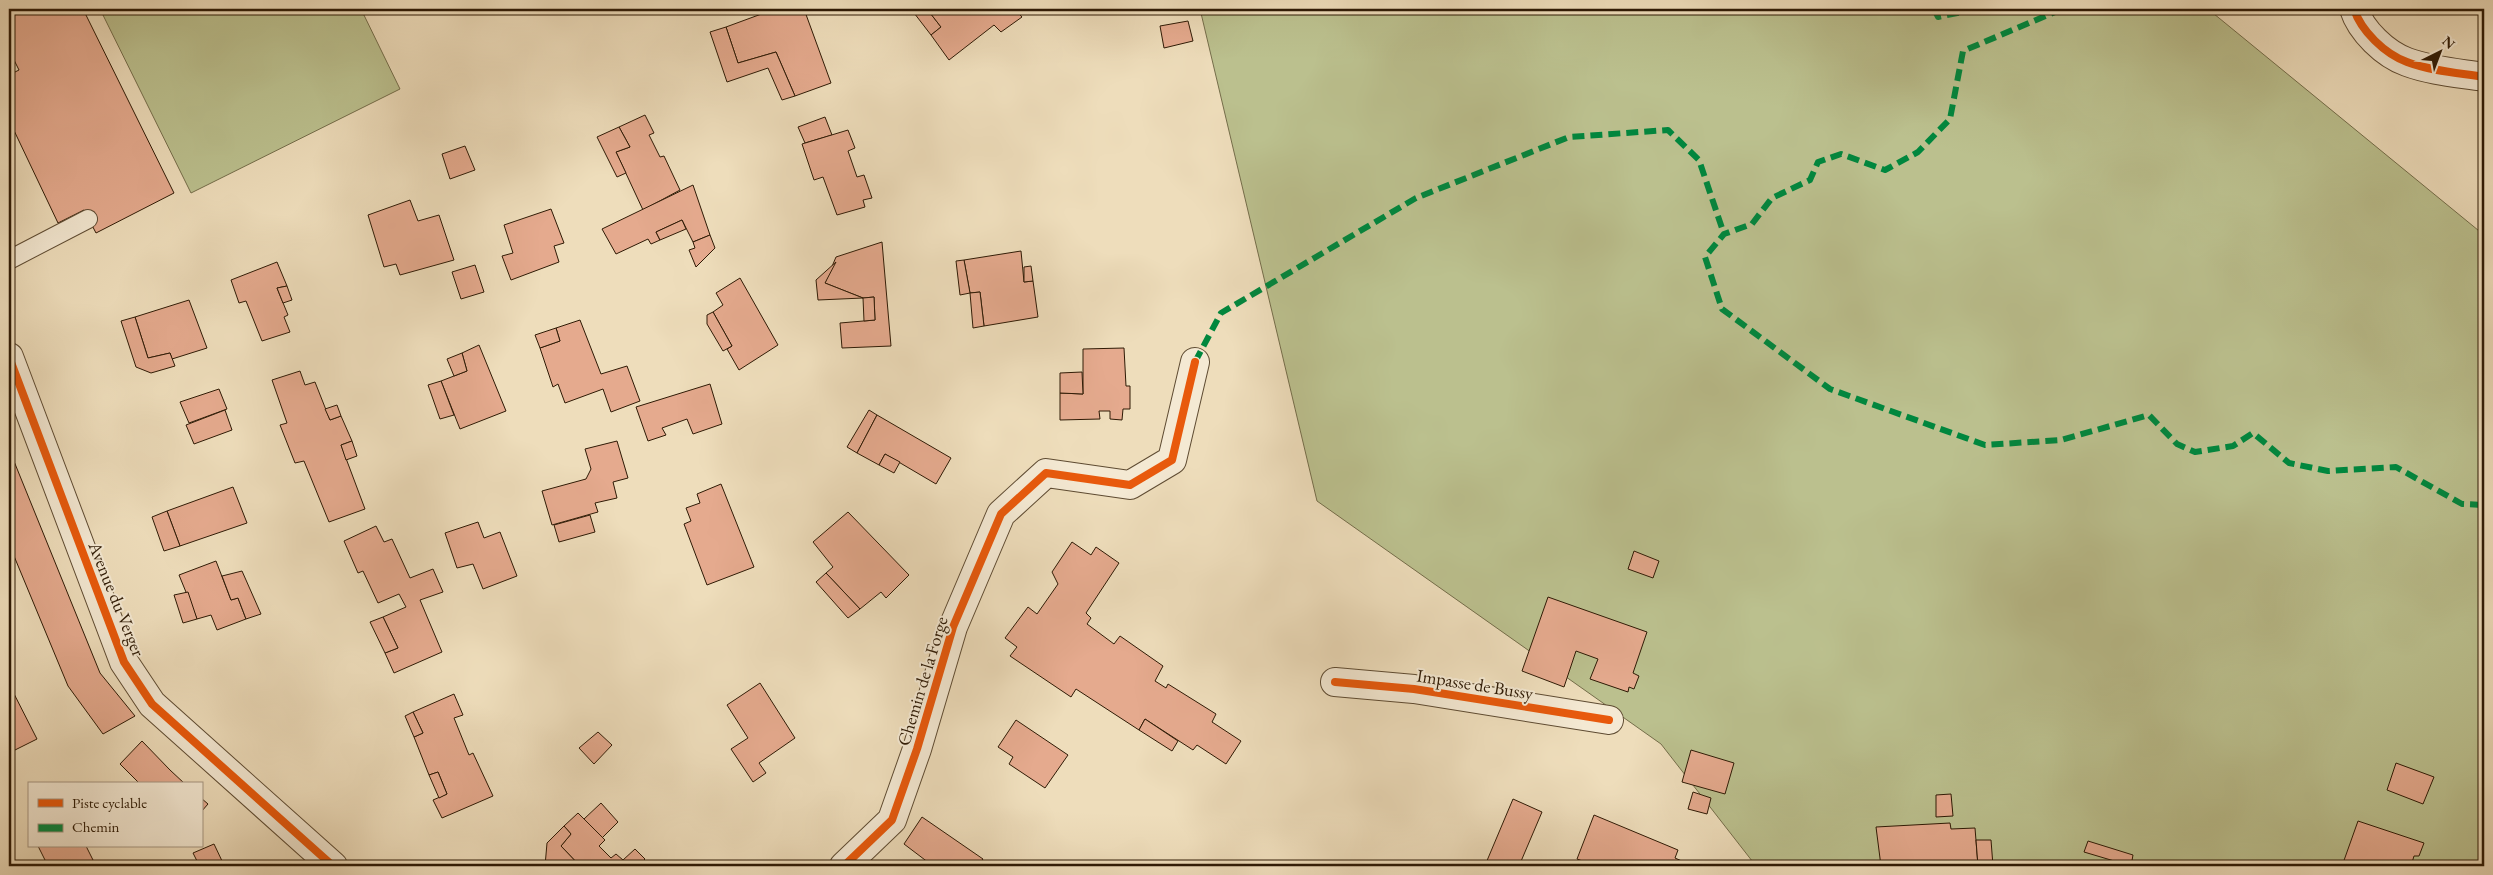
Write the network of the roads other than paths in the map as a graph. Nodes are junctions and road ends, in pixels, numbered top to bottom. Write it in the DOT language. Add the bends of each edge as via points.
graph roads {
  1 [pos="2354,9"];
  2 [pos="2484,77"];
  3 [pos="88,219"];
  4 [pos="9,260"];
  5 [pos="9,357"];
  6 [pos="1195,362"];
  7 [pos="1335,682"];
  8 [pos="1609,720"];
  9 [pos="333,866"];
  10 [pos="844,866"];
  1 -- 2 [label="street" via="2358,22 2379,44 2407,62"];
  3 -- 4 [label="lane"];
  5 -- 9 [label="street, Avenue du Verger" via="124,662 152,704"];
  6 -- 10 [label="street, Chemin de la Forge" via="1172,460 1130,485 1046,473 1001,514 953,627 892,820"];
  7 -- 8 [label="street, Impasse de Bussy" via="1414,689"];
}
